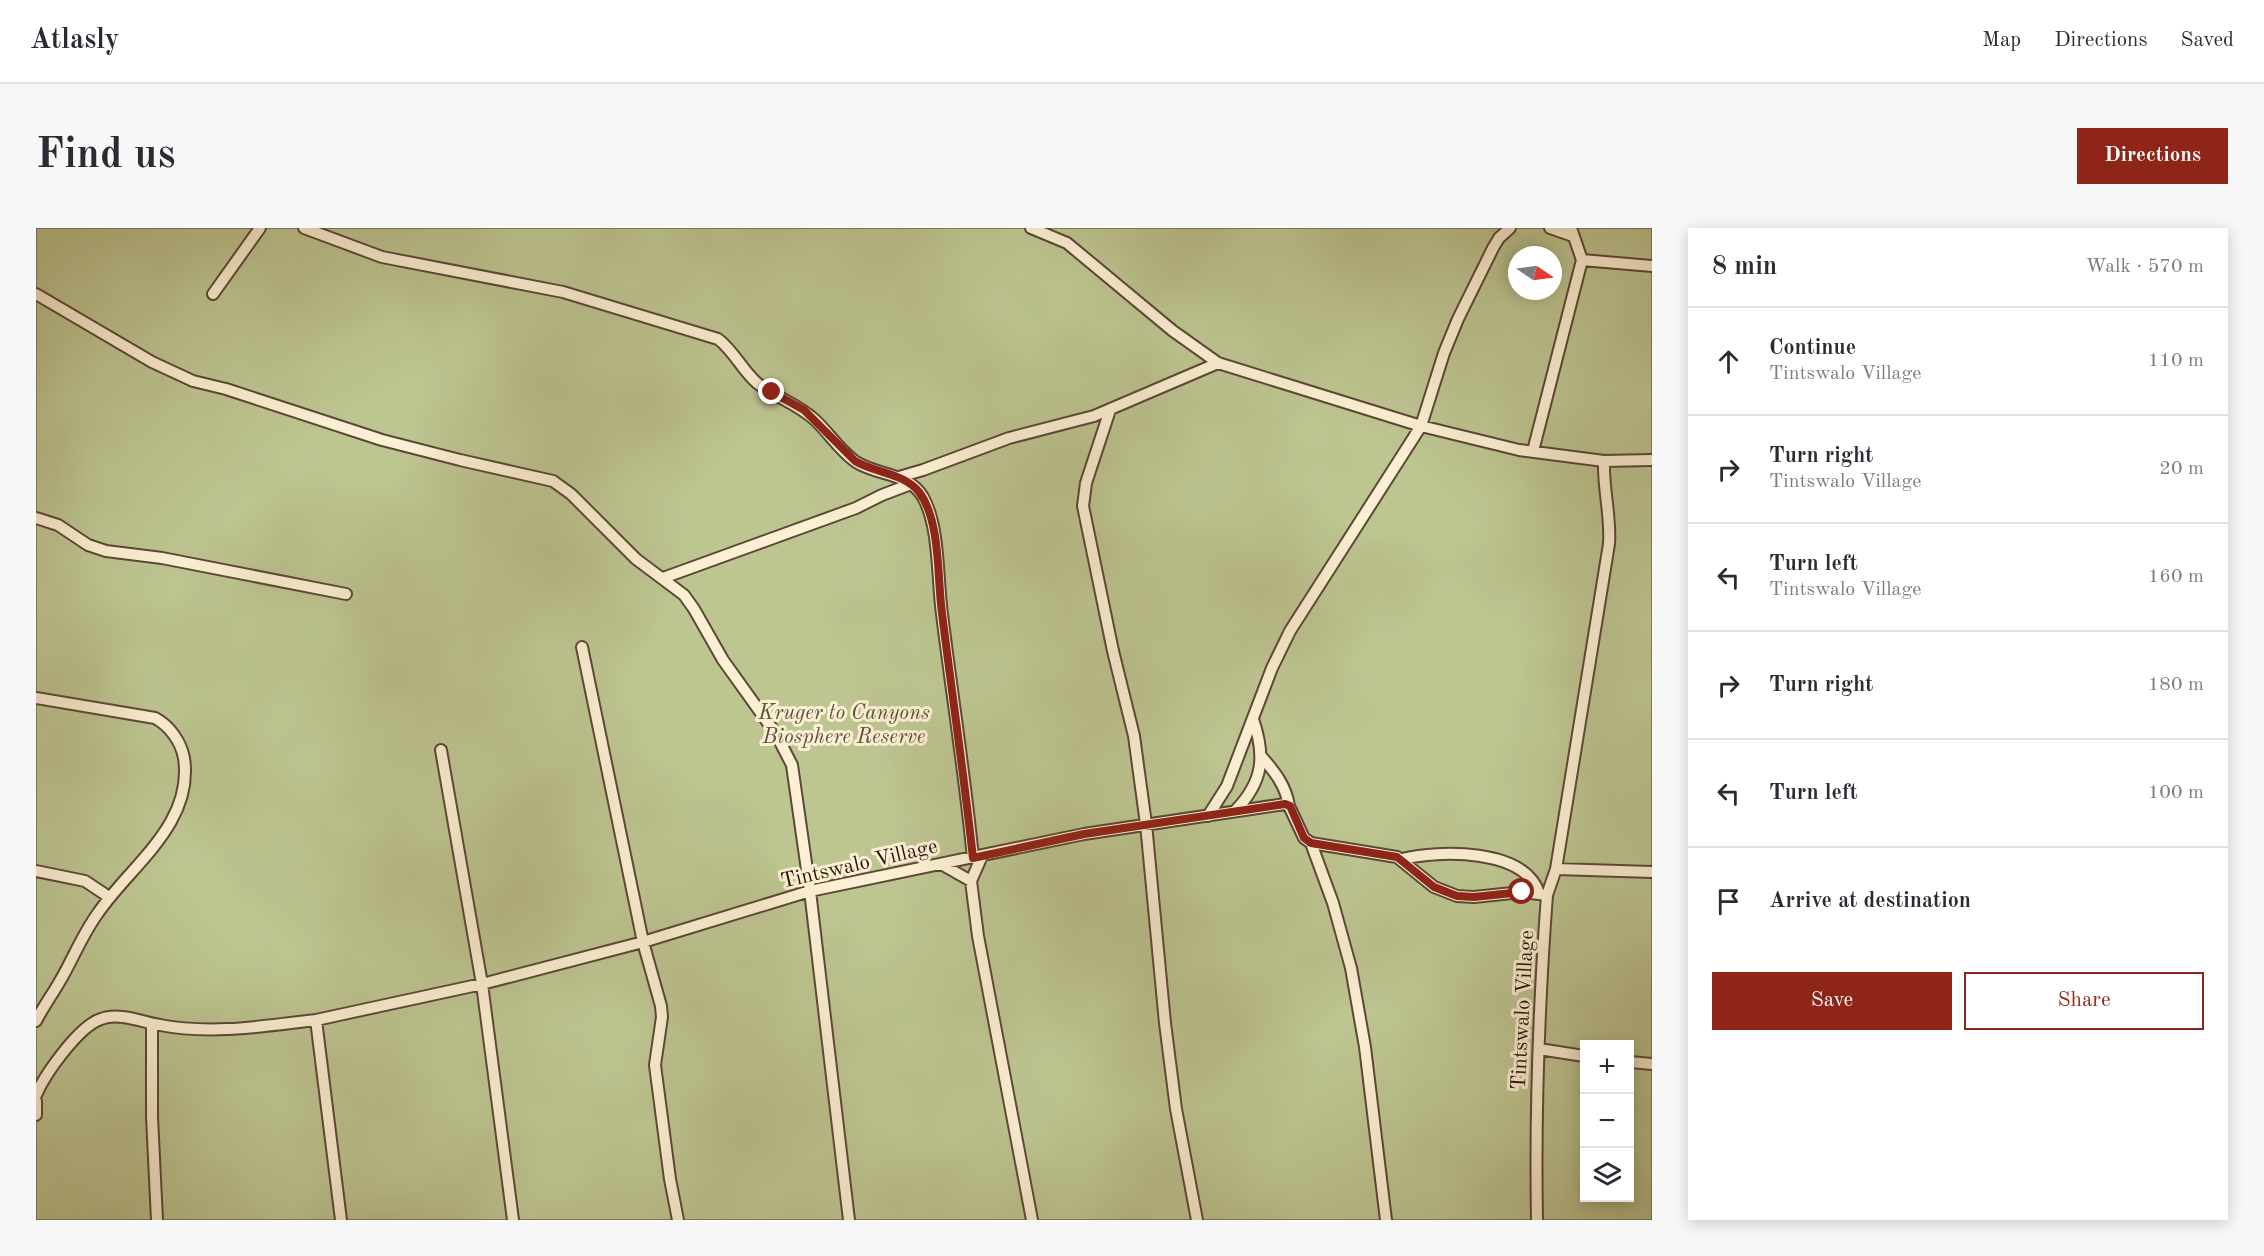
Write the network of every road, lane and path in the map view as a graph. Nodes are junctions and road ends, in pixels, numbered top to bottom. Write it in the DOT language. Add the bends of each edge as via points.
graph roads {
  1 [pos="260,228"];
  2 [pos="304,228"];
  3 [pos="1031,228"];
  4 [pos="1510,228"];
  5 [pos="1550,228"];
  6 [pos="1572,232"];
  7 [pos="1582,260"];
  8 [pos="1652,266"];
  9 [pos="36,294"];
  10 [pos="213,294"];
  11 [pos="1218,363"];
  12 [pos="1110,410"];
  13 [pos="1421,426"];
  14 [pos="1533,451"];
  15 [pos="1652,460"];
  16 [pos="1604,461"];
  17 [pos="899,477"];
  18 [pos="911,484"];
  19 [pos="36,518"];
  20 [pos="663,578"];
  21 [pos="346,594"];
  22 [pos="582,647"];
  23 [pos="36,698"];
  24 [pos="1253,719"];
  25 [pos="441,750"];
  26 [pos="1261,756"];
  27 [pos="1290,806"];
  28 [pos="1235,812"];
  29 [pos="1208,816"];
  30 [pos="1146,824"];
  31 [pos="1311,843"];
  32 [pos="978,857"];
  33 [pos="1402,859"];
  34 [pos="941,864"];
  35 [pos="1556,869"];
  36 [pos="36,872"];
  37 [pos="1652,872"];
  38 [pos="971,881"];
  39 [pos="810,891"];
  40 [pos="1543,894"];
  41 [pos="109,897"];
  42 [pos="643,942"];
  43 [pos="482,984"];
  44 [pos="316,1020"];
  45 [pos="36,1021"];
  46 [pos="152,1024"];
  47 [pos="1539,1049"];
  48 [pos="1580,1055"];
  49 [pos="1634,1062"];
  50 [pos="1652,1064"];
  51 [pos="40,1074"];
  52 [pos="36,1095"];
  53 [pos="36,1101"];
  54 [pos="36,1115"];
  55 [pos="157,1220"];
  56 [pos="341,1220"];
  57 [pos="513,1220"];
  58 [pos="678,1220"];
  59 [pos="849,1220"];
  60 [pos="1032,1220"];
  61 [pos="1197,1220"];
  62 [pos="1386,1220"];
  63 [pos="1537,1220"];
  1 -- 10 [label="street"];
  2 -- 17 [label="street" via="382,257 563,291 717,339 759,384 804,410 855,461"];
  3 -- 11 [label="street" via="1066,243"];
  4 -- 13 [label="street" via="1493,248 1458,319"];
  5 -- 6 [label="street"];
  6 -- 7 [label="street"];
  7 -- 8 [label="street"];
  7 -- 14 [label="street"];
  9 -- 20 [label="street" via="152,362 194,381 382,440 553,481 636,559"];
  11 -- 12 [label="street"];
  11 -- 13 [label="street"];
  12 -- 17 [label="street" via="1009,438"];
  12 -- 30 [label="street" via="1086,483 1083,506 1134,736"];
  13 -- 14 [label="street"];
  13 -- 24 [label="street" via="1290,631"];
  14 -- 16 [label="street"];
  15 -- 16 [label="street"];
  16 -- 35 [label="street, Tintswalo Village" via="1609,543"];
  17 -- 18 [label="street"];
  18 -- 20 [label="street"];
  18 -- 32 [label="street" via="922,497 934,534 941,611"];
  19 -- 21 [label="street" via="58,525 88,545 106,551"];
  20 -- 39 [label="street" via="684,595 723,660 785,748 796,787"];
  22 -- 42 [label="street"];
  23 -- 41 [label="street" via="156,718 169,729 183,753 184,789 178,810 151,851"];
  24 -- 26 [label="street"];
  24 -- 29 [label="street" via="1227,786"];
  25 -- 43 [label="street"];
  26 -- 27 [label="street" via="1281,781"];
  26 -- 28 [label="street" via="1256,783"];
  27 -- 28 [label="street, Tintswalo Village" via="1278,804"];
  27 -- 31 [label="street" via="1304,838"];
  28 -- 29 [label="street, Tintswalo Village"];
  29 -- 30 [label="street, Tintswalo Village"];
  30 -- 32 [label="street, Tintswalo Village"];
  30 -- 61 [label="street" via="1176,1109"];
  31 -- 33 [label="street"];
  31 -- 62 [label="street" via="1351,968"];
  32 -- 34 [label="street, Tintswalo Village"];
  32 -- 38 [label="street"];
  33 -- 40 [label="street" via="1434,887 1457,896"];
  33 -- 40 [label="street" via="1431,855 1495,858 1530,877"];
  34 -- 38 [label="street"];
  34 -- 39 [label="street, Tintswalo Village"];
  35 -- 37 [label="street"];
  35 -- 40 [label="street, Tintswalo Village"];
  36 -- 41 [label="street" via="85,881"];
  38 -- 60 [label="street"];
  39 -- 42 [label="street, Tintswalo Village"];
  39 -- 59 [label="street"];
  40 -- 47 [label="street, Tintswalo Village"];
  41 -- 45 [label="street" via="85,931"];
  42 -- 43 [label="street, Tintswalo Village"];
  42 -- 58 [label="street" via="662,1011 655,1065"];
  43 -- 44 [label="street, Tintswalo Village"];
  43 -- 57 [label="street"];
  44 -- 46 [label="street, Tintswalo Village" via="204,1031"];
  44 -- 56 [label="street"];
  46 -- 51 [label="street, Tintswalo Village" via="115,1017 96,1021"];
  46 -- 55 [label="street"];
  47 -- 48 [label="street"];
  47 -- 63 [label="street, Tintswalo Village"];
  49 -- 50 [label="street"];
  51 -- 52 [label="street, Tintswalo Village"];
  53 -- 54 [label="street"];
}
